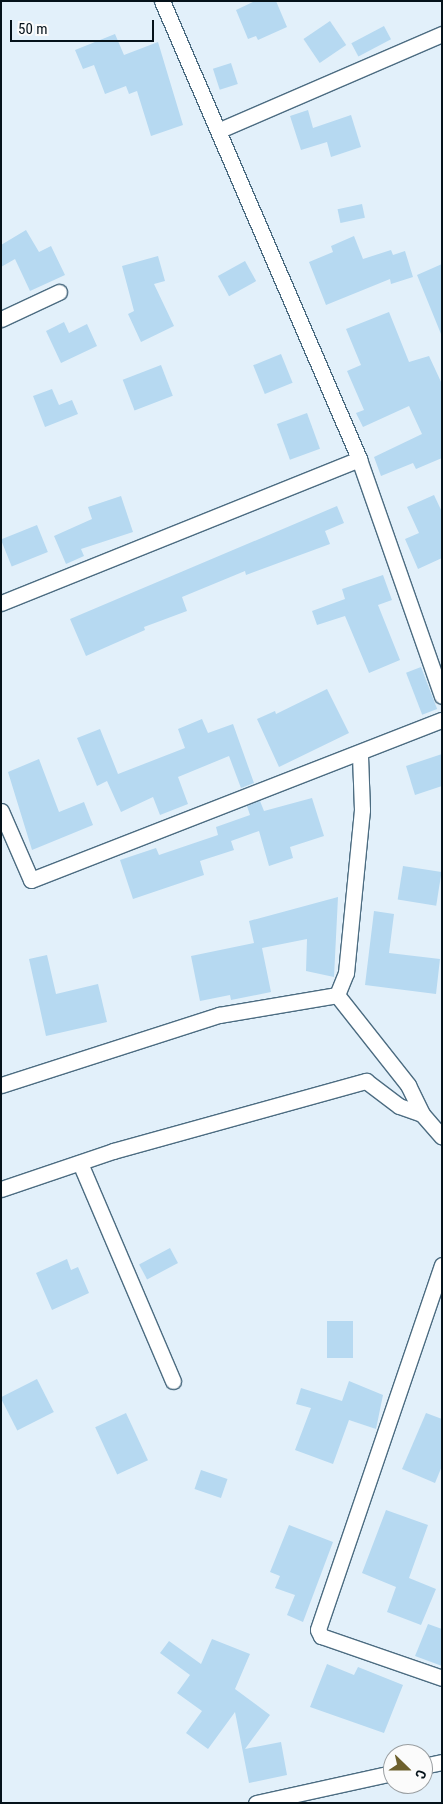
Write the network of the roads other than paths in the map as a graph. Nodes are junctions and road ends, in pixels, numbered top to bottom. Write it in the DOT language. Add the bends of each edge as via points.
graph roads {
  1 [pos="162,1"];
  2 [pos="440,41"];
  3 [pos="220,130"];
  4 [pos="60,292"];
  5 [pos="1,319"];
  6 [pos="359,459"];
  7 [pos="1,603"];
  8 [pos="442,696"];
  9 [pos="442,720"];
  10 [pos="360,755"];
  11 [pos="1,811"];
  12 [pos="337,995"];
  13 [pos="1,1084"];
  14 [pos="422,1114"];
  15 [pos="442,1137"];
  16 [pos="80,1163"];
  17 [pos="1,1189"];
  18 [pos="442,1265"];
  19 [pos="173,1381"];
  20 [pos="442,1678"];
  21 [pos="383,1775"];
  22 [pos="256,1803"];
  1 -- 3 [label="street"];
  2 -- 3 [label="street"];
  3 -- 6 [label="street"];
  4 -- 5 [label="street"];
  6 -- 7 [label="street"];
  6 -- 8 [label="street"];
  9 -- 10 [label="street"];
  10 -- 11 [label="street" via="31,880"];
  10 -- 12 [label="street" via="362,810 346,973"];
  12 -- 13 [label="street" via="219,1015"];
  12 -- 14 [label="street" via="408,1085"];
  14 -- 15 [label="street"];
  14 -- 16 [label="street" via="399,1106 366,1081"];
  16 -- 17 [label="street"];
  16 -- 19 [label="street"];
  18 -- 20 [label="street" via="318,1630 321,1636"];
  21 -- 22 [label="street"];
}
